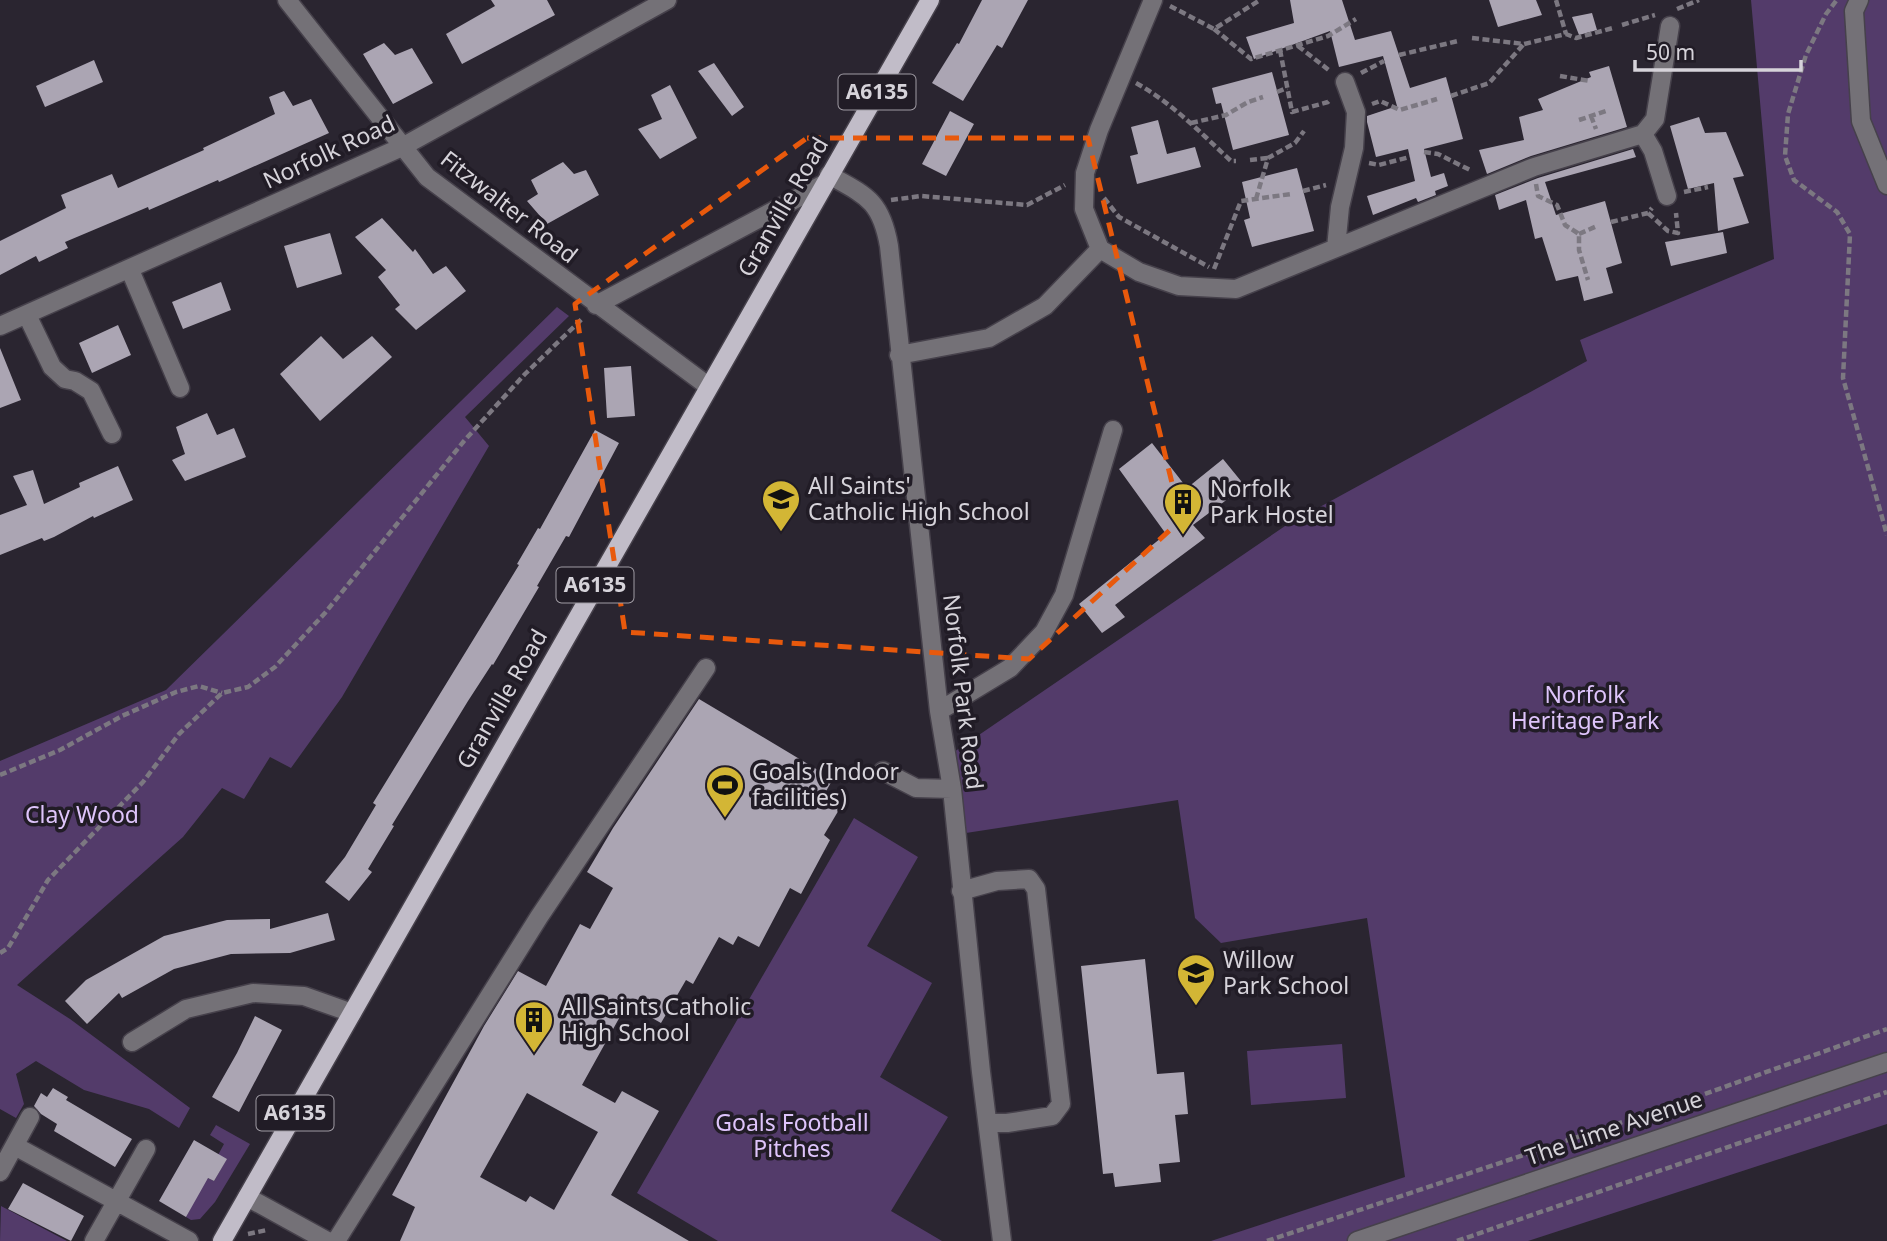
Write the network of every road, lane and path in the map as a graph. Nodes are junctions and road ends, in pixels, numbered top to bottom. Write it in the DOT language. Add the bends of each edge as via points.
graph roads {
  1 [pos="287,0"];
  2 [pos="667,0"];
  3 [pos="930,0"];
  4 [pos="1261,0"];
  5 [pos="1556,0"];
  6 [pos="1859,0"];
  7 [pos="1835,1"];
  8 [pos="1161,3"];
  9 [pos="1356,19"];
  10 [pos="1670,26"];
  11 [pos="1613,28"];
  12 [pos="1214,29"];
  13 [pos="1566,34"];
  14 [pos="1472,38"];
  15 [pos="1458,41"];
  16 [pos="1524,44"];
  17 [pos="1298,46"];
  18 [pos="1280,50"];
  19 [pos="1399,55"];
  20 [pos="1384,61"];
  21 [pos="1124,76"];
  22 [pos="1560,76"];
  23 [pos="1590,81"];
  24 [pos="1345,82"];
  25 [pos="1287,88"];
  26 [pos="1278,92"];
  27 [pos="1451,96"];
  28 [pos="1263,97"];
  29 [pos="1437,99"];
  30 [pos="1328,102"];
  31 [pos="1321,110"];
  32 [pos="1606,111"];
  33 [pos="1356,112"];
  34 [pos="1579,120"];
  35 [pos="1191,123"];
  36 [pos="1304,131"];
  37 [pos="1643,134"];
  38 [pos="402,147"];
  39 [pos="1424,152"];
  40 [pos="1410,157"];
  41 [pos="1268,158"];
  42 [pos="1250,160"];
  43 [pos="1351,160"];
  44 [pos="1236,161"];
  45 [pos="1534,167"];
  46 [pos="1085,173"];
  47 [pos="827,180"];
  48 [pos="1496,183"];
  49 [pos="1887,185"];
  50 [pos="1291,194"];
  51 [pos="1256,199"];
  52 [pos="872,202"];
  53 [pos="1671,202"];
  54 [pos="1648,213"];
  55 [pos="1597,226"];
  56 [pos="1579,234"];
  57 [pos="1336,248"];
  58 [pos="1100,249"];
  59 [pos="130,270"];
  60 [pos="1214,270"];
  61 [pos="1588,280"];
  62 [pos="1244,285"];
  63 [pos="596,305"];
  64 [pos="27,315"];
  65 [pos="0,326"];
  66 [pos="899,355"];
  67 [pos="708,386"];
  68 [pos="180,388"];
  69 [pos="1113,430"];
  70 [pos="113,434"];
  71 [pos="1887,536"];
  72 [pos="706,668"];
  73 [pos="222,693"];
  74 [pos="939,711"];
  75 [pos="883,771"];
  76 [pos="0,775"];
  77 [pos="952,789"];
  78 [pos="961,891"];
  79 [pos="0,953"];
  80 [pos="352,1013"];
  81 [pos="1887,1030"];
  82 [pos="132,1042"];
  83 [pos="1887,1062"];
  84 [pos="1887,1091"];
  85 [pos="30,1117"];
  86 [pos="988,1123"];
  87 [pos="15,1146"];
  88 [pos="146,1149"];
  89 [pos="0,1172"];
  90 [pos="247,1197"];
  91 [pos="116,1201"];
  92 [pos="94,1241"];
  93 [pos="189,1241"];
  94 [pos="222,1241"];
  95 [pos="327,1241"];
  96 [pos="336,1241"];
  97 [pos="1002,1241"];
  98 [pos="1268,1241"];
  99 [pos="1357,1241"];
  100 [pos="1457,1241"];
  1 -- 38 [label="street, Fitzwalter Road"];
  2 -- 38 [label="street, Norfolk Road"];
  3 -- 47 [label="main road, Granville Road / A6135"];
  4 -- 12 [label="path"];
  5 -- 13 [label="path"];
  6 -- 49 [label="street" via="1854,11 1861,121"];
  7 -- 71 [label="path" via="1806,55 1788,114 1785,156 1794,180 1837,212 1850,234 1843,378"];
  8 -- 12 [label="path"];
  8 -- 21 [label="street"];
  9 -- 17 [label="path" via="1328,36"];
  10 -- 37 [label="street" via="1655,119"];
  11 -- 13 [label="path" via="1576,38"];
  12 -- 18 [label="path" via="1251,59"];
  13 -- 16 [label="path"];
  14 -- 16 [label="path"];
  15 -- 19 [label="path"];
  16 -- 27 [label="path" via="1489,83"];
  17 -- 18 [label="path"];
  17 -- 24 [label="path"];
  18 -- 25 [label="path"];
  20 -- 24 [label="path"];
  21 -- 35 [label="path"];
  21 -- 46 [label="street"];
  22 -- 23 [label="path"];
  24 -- 30 [label="path"];
  24 -- 33 [label="street"];
  25 -- 26 [label="path"];
  25 -- 30 [label="path" via="1292,112"];
  28 -- 35 [label="path" via="1226,115"];
  29 -- 33 [label="path" via="1400,110 1380,100"];
  30 -- 31 [label="path"];
  32 -- 34 [label="path"];
  33 -- 43 [label="street"];
  35 -- 44 [label="path"];
  36 -- 41 [label="path" via="1295,143"];
  37 -- 45 [label="street"];
  37 -- 53 [label="street"];
  38 -- 59 [label="street, Norfolk Road"];
  38 -- 63 [label="street, Fitzwalter Road" via="427,177"];
  39 -- 48 [label="path" via="1438,154"];
  40 -- 43 [label="path" via="1379,165"];
  41 -- 42 [label="path"];
  41 -- 51 [label="path"];
  43 -- 57 [label="street"];
  45 -- 48 [label="street"];
  45 -- 56 [label="path" via="1538,196 1557,205 1565,225"];
  46 -- 52 [label="path" via="1027,205 921,196"];
  46 -- 58 [label="street" via="1084,209"];
  46 -- 60 [label="path" via="1119,217"];
  47 -- 52 [label="street"];
  47 -- 63 [label="street"];
  47 -- 67 [label="main road, Granville Road / A6135"];
  48 -- 57 [label="street"];
  50 -- 51 [label="path"];
  51 -- 60 [label="path" via="1241,201"];
  52 -- 66 [label="street, Norfolk Park Road" via="885,228"];
  53 -- 54 [label="path" via="1678,233 1668,231"];
  55 -- 56 [label="path"];
  56 -- 61 [label="path"];
  57 -- 62 [label="street"];
  58 -- 62 [label="street" via="1139,272 1180,286 1236,289"];
  58 -- 66 [label="street" via="1045,306 989,338"];
  59 -- 64 [label="street, Norfolk Road"];
  59 -- 68 [label="street"];
  60 -- 62 [label="path"];
  63 -- 67 [label="street, Fitzwalter Road"];
  63 -- 73 [label="path" via="524,374 464,441 275,667 248,687"];
  64 -- 65 [label="street, Norfolk Road"];
  64 -- 70 [label="street" via="52,367 91,391"];
  66 -- 74 [label="street, Norfolk Park Road"];
  67 -- 80 [label="main road, Granville Road / A6135"];
  69 -- 74 [label="street" via="1064,595 1044,632 1010,668"];
  72 -- 96 [label="street" via="539,917"];
  73 -- 76 [label="path" via="199,686 176,692"];
  73 -- 79 [label="path" via="179,734 144,782 48,880"];
  74 -- 77 [label="street, Norfolk Park Road"];
  75 -- 77 [label="street" via="916,788"];
  77 -- 78 [label="street, Norfolk Park Road"];
  78 -- 86 [label="street, Norfolk Park Road"];
  78 -- 86 [label="street" via="997,881 1029,879 1036,888 1062,1104 1052,1116"];
  80 -- 82 [label="street" via="303,996 253,993 186,1009"];
  80 -- 90 [label="main road, Granville Road / A6135"];
  81 -- 98 [label="path"];
  83 -- 99 [label="street, The Lime Avenue"];
  84 -- 100 [label="path"];
  85 -- 87 [label="street"];
  86 -- 97 [label="street, Norfolk Park Road"];
  87 -- 89 [label="street"];
  87 -- 91 [label="street"];
  88 -- 91 [label="street"];
  90 -- 94 [label="main road, Granville Road / A6135"];
  90 -- 95 [label="street"];
  91 -- 92 [label="street"];
  91 -- 93 [label="street"];
}
